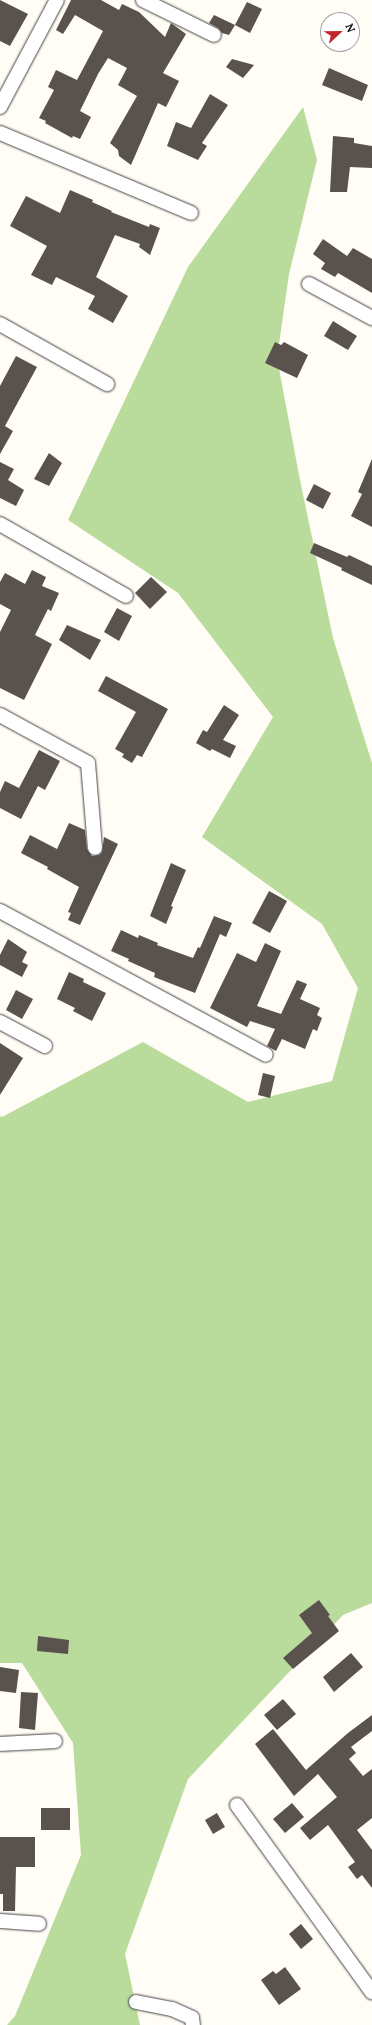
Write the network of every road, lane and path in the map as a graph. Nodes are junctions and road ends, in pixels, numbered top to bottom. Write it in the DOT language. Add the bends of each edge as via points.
graph roads {
  1 [pos="57,0"];
  2 [pos="144,0"];
  3 [pos="214,35"];
  4 [pos="0,107"];
  5 [pos="0,133"];
  6 [pos="191,213"];
  7 [pos="309,284"];
  8 [pos="372,318"];
  9 [pos="0,324"];
  10 [pos="107,384"];
  11 [pos="0,524"];
  12 [pos="126,596"];
  13 [pos="0,715"];
  14 [pos="95,848"];
  15 [pos="0,911"];
  16 [pos="0,1022"];
  17 [pos="45,1046"];
  18 [pos="266,1055"];
  19 [pos="55,1741"];
  20 [pos="0,1744"];
  21 [pos="237,1805"];
  22 [pos="0,1921"];
  23 [pos="39,1924"];
  24 [pos="372,1992"];
  25 [pos="136,2002"];
  26 [pos="193,2025"];
  1 -- 4 [label="street"];
  2 -- 3 [label="street"];
  5 -- 6 [label="street"];
  7 -- 8 [label="street"];
  9 -- 10 [label="street"];
  11 -- 12 [label="street"];
  13 -- 14 [label="street" via="88,763"];
  15 -- 18 [label="street"];
  16 -- 17 [label="street"];
  19 -- 20 [label="street"];
  21 -- 24 [label="street"];
  22 -- 23 [label="street"];
  25 -- 26 [label="street" via="172,2008 192,2018"];
}
